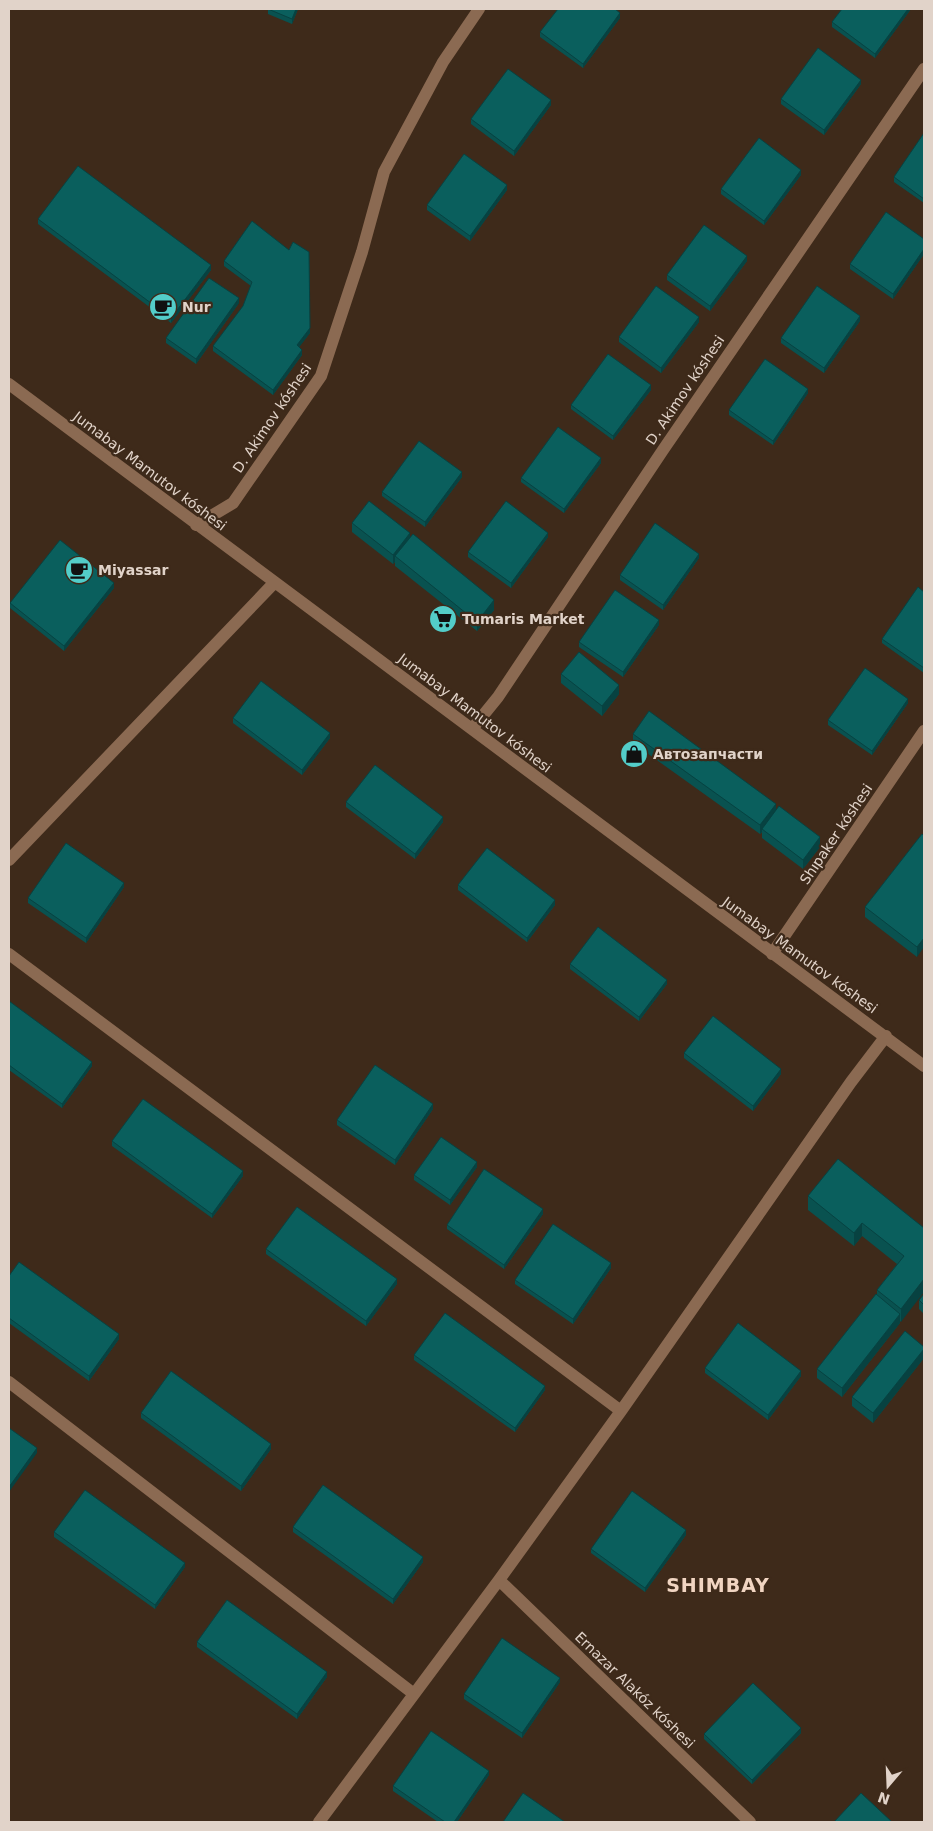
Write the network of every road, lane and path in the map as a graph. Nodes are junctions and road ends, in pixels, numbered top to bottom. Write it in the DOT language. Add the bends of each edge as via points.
graph roads {
  1 [pos="479,9"];
  2 [pos="924,69"];
  3 [pos="9,384"];
  4 [pos="196,525"];
  5 [pos="274,583"];
  6 [pos="472,729"];
  7 [pos="924,731"];
  8 [pos="9,860"];
  9 [pos="9,954"];
  10 [pos="772,954"];
  11 [pos="886,1036"];
  12 [pos="924,1066"];
  13 [pos="9,1382"];
  14 [pos="621,1411"];
  15 [pos="499,1580"];
  16 [pos="414,1694"];
  17 [pos="319,1822"];
  18 [pos="750,1822"];
  1 -- 4 [label="street, D. Akimov kóshesi" via="443,62 384,172 362,252 321,376 233,503"];
  2 -- 6 [label="street, D. Akimov kóshesi" via="662,450 498,697"];
  3 -- 4 [label="street, Jumabay Mamutov kóshesi"];
  4 -- 5 [label="street, Jumabay Mamutov kóshesi"];
  5 -- 6 [label="street, Jumabay Mamutov kóshesi"];
  5 -- 8 [label="street"];
  6 -- 10 [label="street, Jumabay Mamutov kóshesi"];
  7 -- 10 [label="street, Shıpaker kóshesi"];
  9 -- 14 [label="street"];
  10 -- 11 [label="street, Jumabay Mamutov kóshesi"];
  11 -- 12 [label="street, Jumabay Mamutov kóshesi"];
  11 -- 14 [label="street" via="850,1082"];
  13 -- 16 [label="street"];
  14 -- 15 [label="street"];
  15 -- 16 [label="street"];
  15 -- 18 [label="street, Ernazar Alakóz kóshesi"];
  16 -- 17 [label="street"];
}
